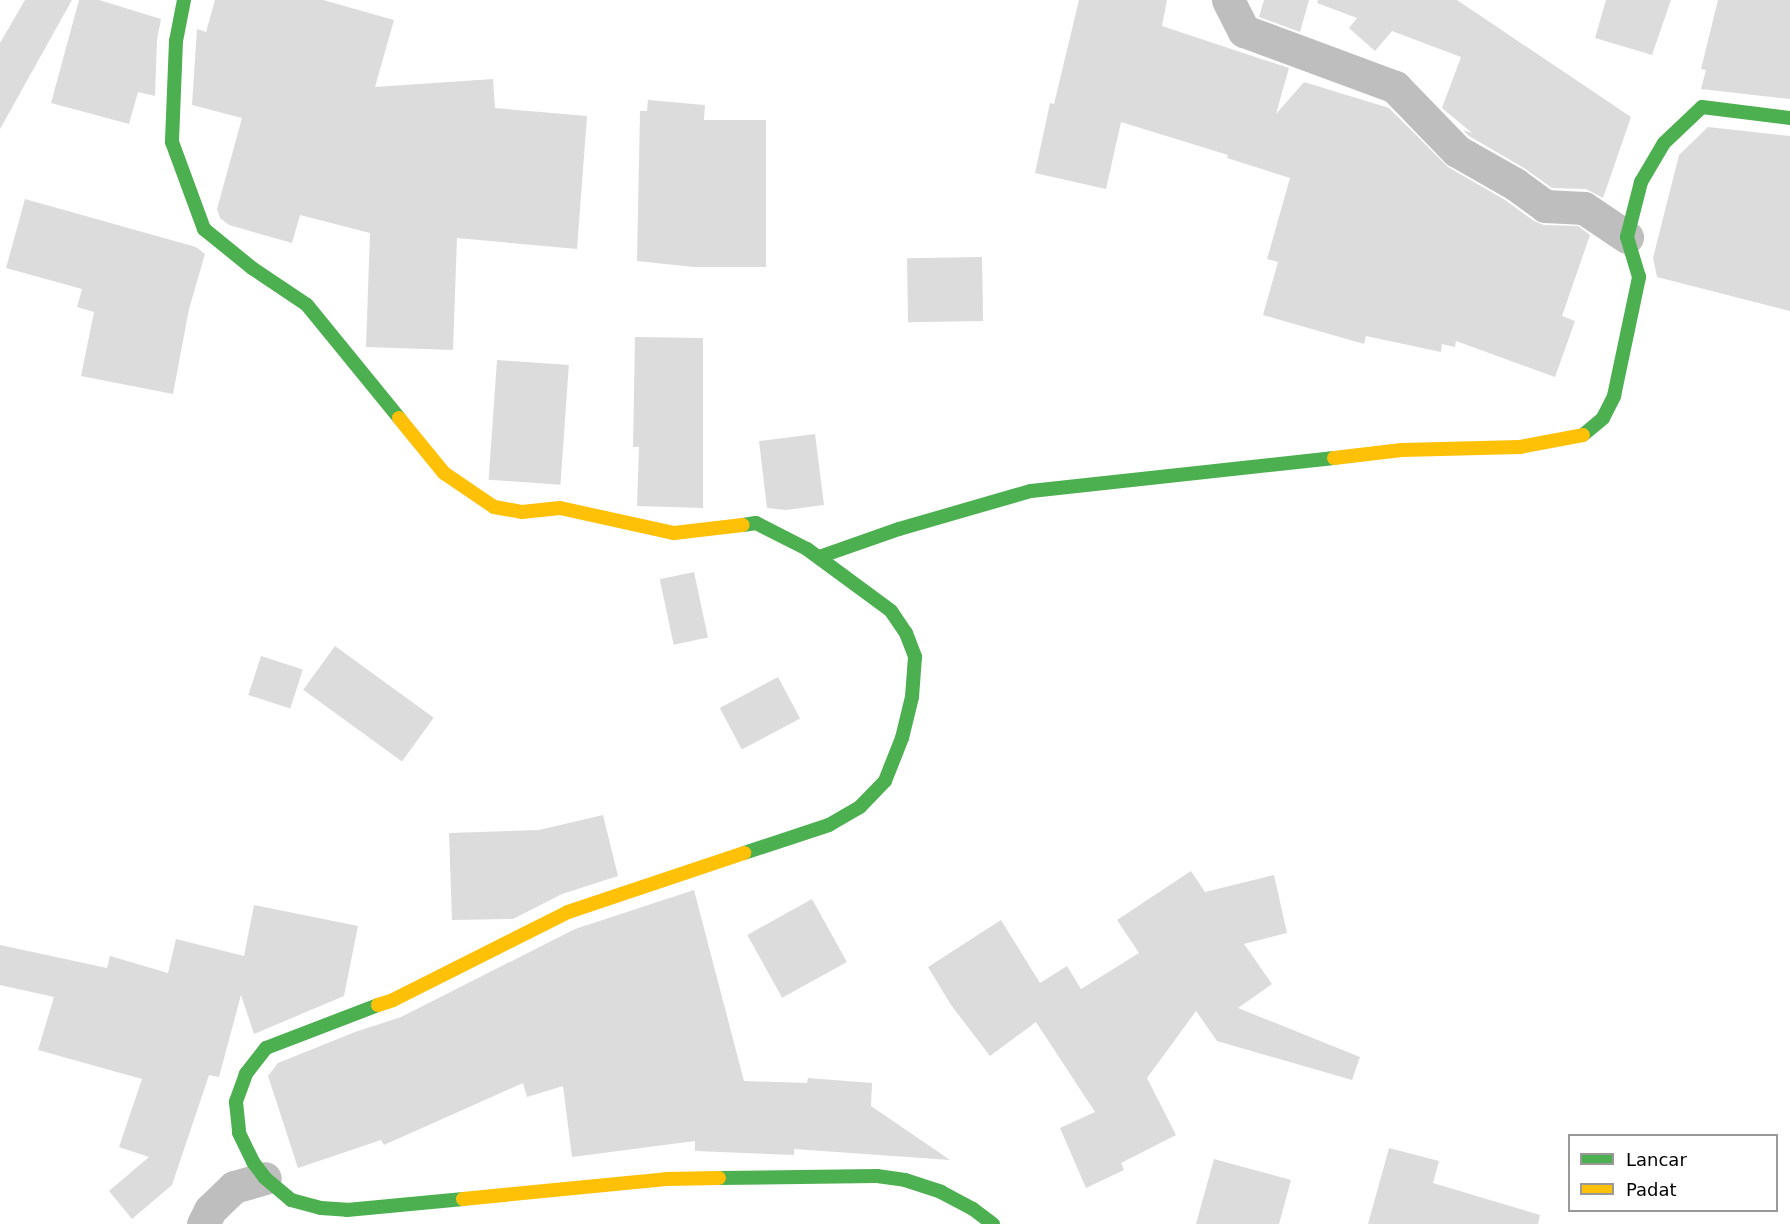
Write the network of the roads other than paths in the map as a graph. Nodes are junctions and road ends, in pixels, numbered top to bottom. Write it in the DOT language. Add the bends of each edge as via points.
graph roads {
  1 [pos="184,0"];
  2 [pos="1228,0"];
  3 [pos="1790,118"];
  4 [pos="1627,237"];
  5 [pos="819,557"];
  6 [pos="265,1178"];
  7 [pos="203,1224"];
  8 [pos="993,1224"];
  1 -- 5 [label="street" via="176,41 172,142 204,229 307,305 444,472 494,507 522,512 560,508 674,533 756,523"];
  2 -- 4 [label="street" via="1244,31 1395,87 1457,151 1515,183 1545,206 1584,208"];
  3 -- 4 [label="street" via="1702,107 1664,143 1641,182"];
  4 -- 5 [label="street" via="1640,277 1633,314 1614,396 1603,418 1586,434 1520,447 1402,450 1031,491"];
  5 -- 6 [label="street" via="891,611 906,633 915,657 912,697 902,738 885,781 860,807 829,825 568,912 393,1000 266,1048 246,1074 236,1102 239,1133"];
  6 -- 7 [label="street" via="234,1187 210,1210"];
  6 -- 8 [label="street" via="291,1200 347,1210 666,1179 877,1176 941,1192"];
}
